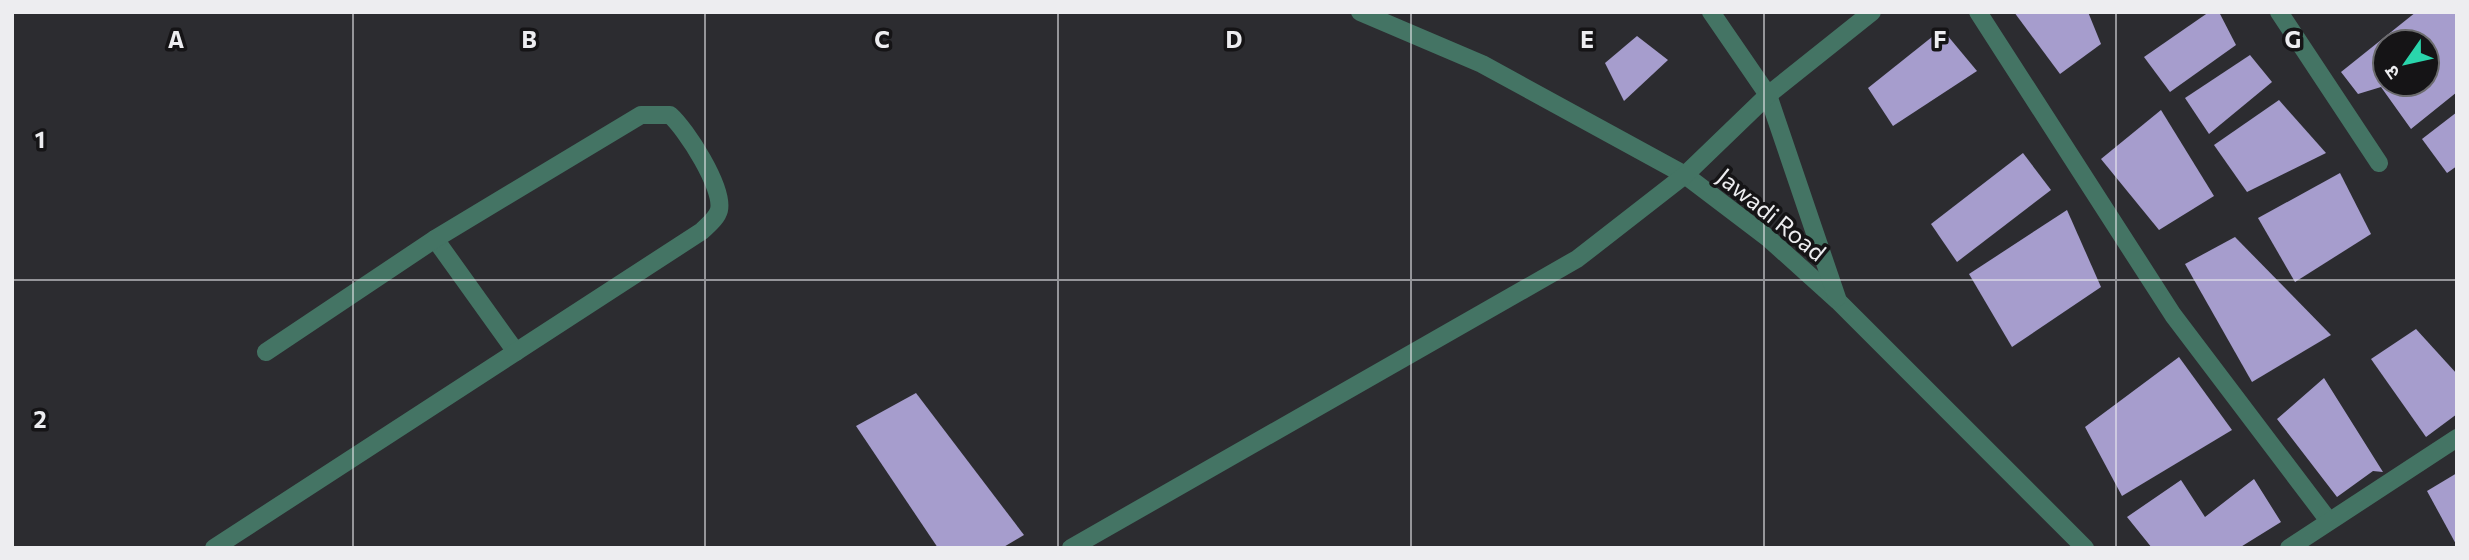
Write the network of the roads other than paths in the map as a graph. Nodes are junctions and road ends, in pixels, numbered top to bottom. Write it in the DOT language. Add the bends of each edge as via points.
graph roads {
  1 [pos="1360,12"];
  2 [pos="1710,12"];
  3 [pos="1872,12"];
  4 [pos="1978,12"];
  5 [pos="2279,12"];
  6 [pos="1768,95"];
  7 [pos="2379,163"];
  8 [pos="1685,175"];
  9 [pos="435,239"];
  10 [pos="1838,301"];
  11 [pos="266,352"];
  12 [pos="516,352"];
  13 [pos="2457,438"];
  14 [pos="2329,521"];
  15 [pos="214,548"];
  16 [pos="1070,548"];
  17 [pos="2085,548"];
  18 [pos="2289,548"];
  1 -- 8 [label="street, Jawadi Road" via="1482,64"];
  2 -- 6 [label="street"];
  3 -- 6 [label="street"];
  4 -- 14 [label="street" via="2172,315"];
  5 -- 7 [label="street"];
  6 -- 8 [label="street"];
  6 -- 10 [label="street"];
  8 -- 10 [label="street, Jawadi Road" via="1768,237"];
  8 -- 16 [label="street" via="1577,259"];
  9 -- 11 [label="street"];
  9 -- 12 [label="street"];
  9 -- 12 [label="street" via="641,115 670,115 683,126 715,187 718,214 702,231"];
  10 -- 17 [label="street, Jawadi Road"];
  12 -- 15 [label="street"];
  13 -- 14 [label="street"];
  14 -- 18 [label="street"];
}
